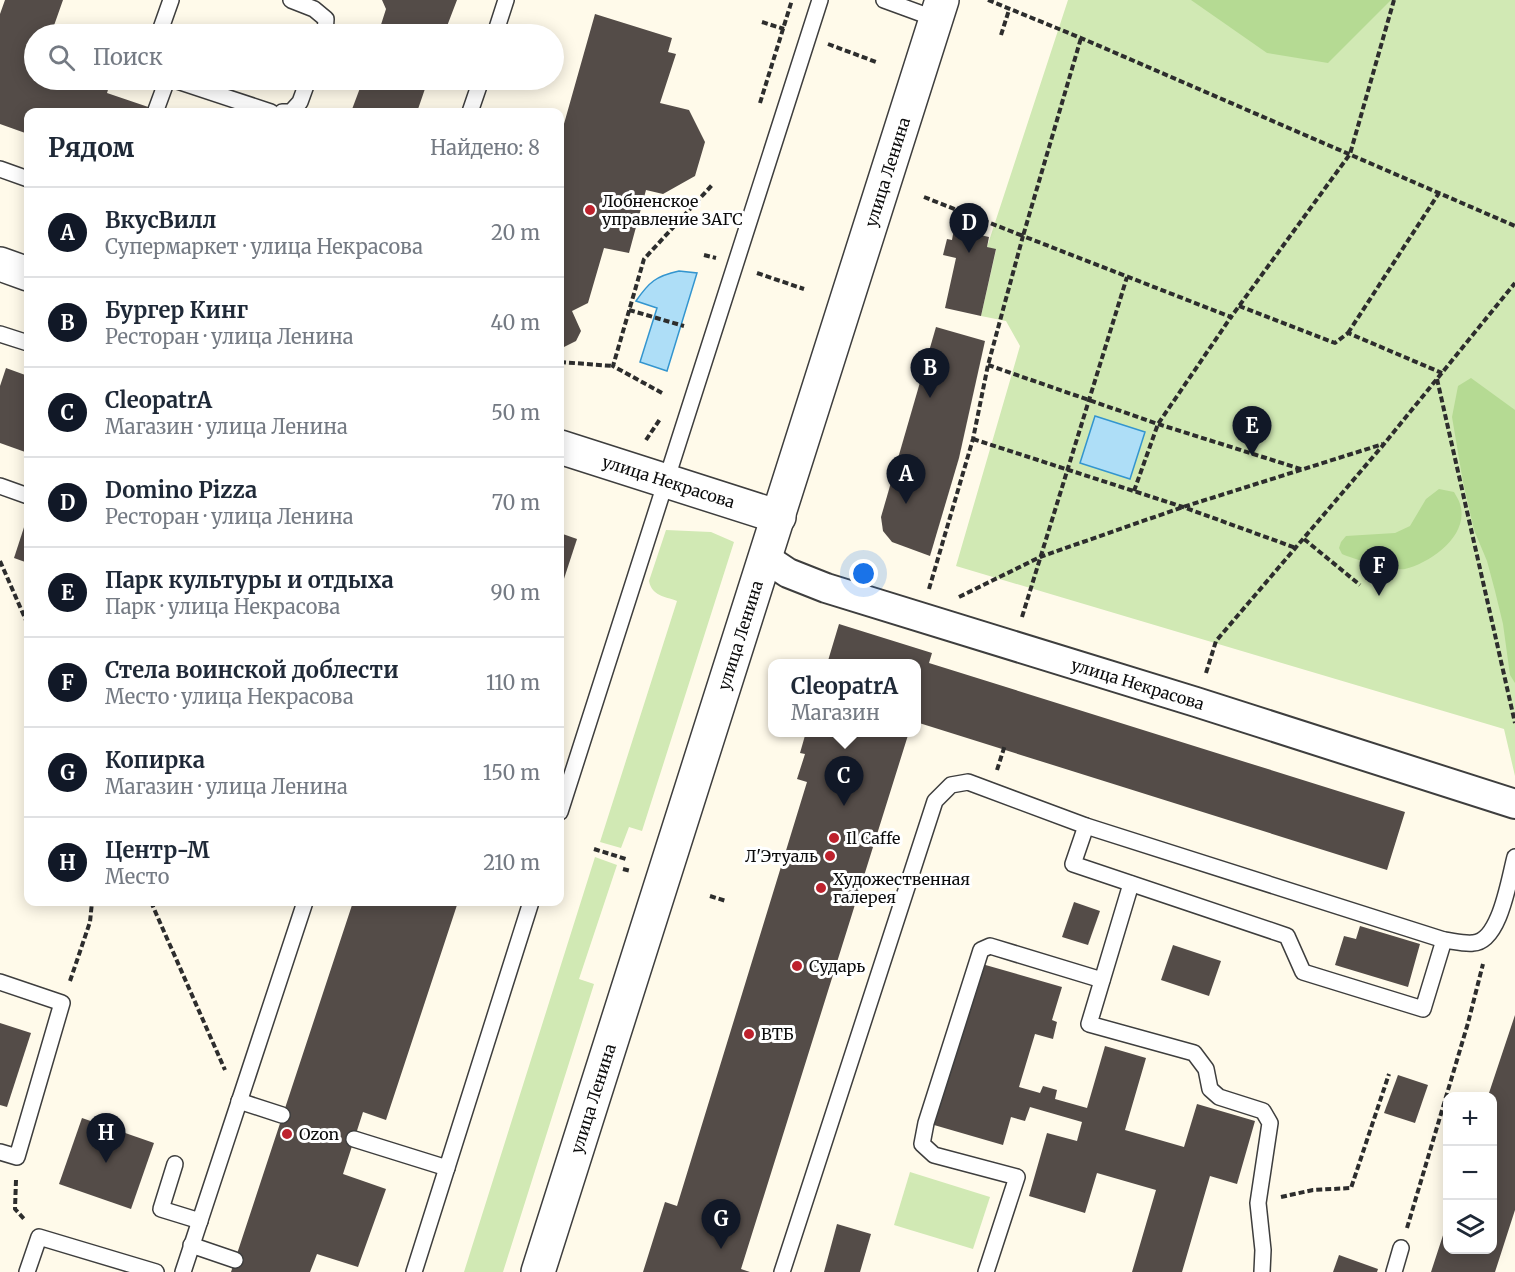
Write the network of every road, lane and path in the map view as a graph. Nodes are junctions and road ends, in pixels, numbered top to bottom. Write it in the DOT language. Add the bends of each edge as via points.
graph roads {
  1 [pos="171,0"];
  2 [pos="291,0"];
  3 [pos="506,0"];
  4 [pos="820,0"];
  5 [pos="884,0"];
  6 [pos="988,0"];
  7 [pos="1394,0"];
  8 [pos="939,10"];
  9 [pos="1009,10"];
  10 [pos="163,24"];
  11 [pos="326,24"];
  12 [pos="498,24"];
  13 [pos="1001,35"];
  14 [pos="1081,38"];
  15 [pos="163,90"];
  16 [pos="204,90"];
  17 [pos="304,90"];
  18 [pos="478,90"];
  19 [pos="157,108"];
  20 [pos="259,108"];
  21 [pos="295,108"];
  22 [pos="471,108"];
  23 [pos="1350,154"];
  24 [pos="0,169"];
  25 [pos="24,178"];
  26 [pos="713,184"];
  27 [pos="1439,193"];
  28 [pos="924,197"];
  29 [pos="1515,226"];
  30 [pos="1023,236"];
  31 [pos="0,264"];
  32 [pos="24,273"];
  33 [pos="1127,277"];
  34 [pos="1515,283"];
  35 [pos="1239,306"];
  36 [pos="629,310"];
  37 [pos="1231,317"];
  38 [pos="682,325"];
  39 [pos="1348,333"];
  40 [pos="0,334"];
  41 [pos="24,342"];
  42 [pos="564,362"];
  43 [pos="988,365"];
  44 [pos="613,366"];
  45 [pos="1442,373"];
  46 [pos="1437,380"];
  47 [pos="662,393"];
  48 [pos="1089,400"];
  49 [pos="1158,424"];
  50 [pos="973,440"];
  51 [pos="1384,444"];
  52 [pos="564,448"];
  53 [pos="1067,470"];
  54 [pos="1305,470"];
  55 [pos="667,482"];
  56 [pos="1,490"];
  57 [pos="1134,491"];
  58 [pos="24,495"];
  59 [pos="1183,507"];
  60 [pos="779,517"];
  61 [pos="1304,539"];
  62 [pos="1296,548"];
  63 [pos="764,557"];
  64 [pos="1040,557"];
  65 [pos="0,561"];
  66 [pos="1360,585"];
  67 [pos="921,616"];
  68 [pos="24,617"];
  69 [pos="1013,646"];
  70 [pos="1196,702"];
  71 [pos="1515,723"];
  72 [pos="564,799"];
  73 [pos="1515,804"];
  74 [pos="1086,826"];
  75 [pos="594,849"];
  76 [pos="1515,857"];
  77 [pos="626,859"];
  78 [pos="623,869"];
  79 [pos="631,871"];
  80 [pos="1131,884"];
  81 [pos="710,896"];
  82 [pos="726,901"];
  83 [pos="92,906"];
  84 [pos="153,906"];
  85 [pos="304,906"];
  86 [pos="530,906"];
  87 [pos="1490,934"];
  88 [pos="1444,940"];
  89 [pos="1102,980"];
  90 [pos="0,982"];
  91 [pos="62,1003"];
  92 [pos="1389,1074"];
  93 [pos="239,1101"];
  94 [pos="282,1115"];
  95 [pos="354,1139"];
  96 [pos="0,1152"];
  97 [pos="16,1157"];
  98 [pos="175,1164"];
  99 [pos="447,1168"];
  100 [pos="1258,1203"];
  101 [pos="15,1209"];
  102 [pos="200,1221"];
  103 [pos="191,1245"];
  104 [pos="1401,1248"];
  105 [pos="235,1260"];
  106 [pos="27,1272"];
  107 [pos="156,1272"];
  108 [pos="183,1272"];
  109 [pos="414,1272"];
  110 [pos="538,1272"];
  111 [pos="782,1272"];
  112 [pos="986,1272"];
  113 [pos="1262,1272"];
  114 [pos="1394,1272"];
  1 -- 10 [label="lane"];
  2 -- 11 [label="lane" via="314,9 326,19"];
  3 -- 12 [label="lane"];
  4 -- 55 [label="lane"];
  5 -- 8 [label="lane"];
  6 -- 9 [label="path"];
  7 -- 23 [label="path"];
  8 -- 60 [label="street, улица Ленина"];
  9 -- 13 [label="path"];
  9 -- 14 [label="path"];
  14 -- 23 [label="path"];
  14 -- 30 [label="path"];
  15 -- 19 [label="lane"];
  16 -- 20 [label="lane"];
  17 -- 21 [label="lane"];
  18 -- 22 [label="lane"];
  23 -- 27 [label="path"];
  23 -- 35 [label="path"];
  24 -- 25 [label="lane"];
  26 -- 36 [label="path" via="644,259"];
  27 -- 29 [label="path"];
  27 -- 39 [label="path"];
  28 -- 30 [label="path"];
  30 -- 33 [label="path"];
  30 -- 43 [label="path"];
  31 -- 32 [label="street"];
  33 -- 37 [label="path"];
  33 -- 48 [label="path"];
  34 -- 45 [label="path"];
  35 -- 37 [label="path"];
  35 -- 39 [label="path" via="1335,343"];
  36 -- 38 [label="path"];
  36 -- 44 [label="path"];
  37 -- 49 [label="path"];
  39 -- 45 [label="path"];
  40 -- 41 [label="lane"];
  42 -- 44 [label="path"];
  43 -- 48 [label="path"];
  43 -- 50 [label="path"];
  44 -- 47 [label="path"];
  45 -- 46 [label="path"];
  46 -- 51 [label="path"];
  46 -- 71 [label="path"];
  48 -- 49 [label="path"];
  48 -- 53 [label="path"];
  49 -- 54 [label="path"];
  49 -- 57 [label="path"];
  50 -- 53 [label="path"];
  50 -- 67 [label="path"];
  51 -- 54 [label="path"];
  51 -- 61 [label="path"];
  52 -- 55 [label="street, улица Некрасова"];
  53 -- 57 [label="path"];
  53 -- 64 [label="path"];
  54 -- 59 [label="path"];
  55 -- 60 [label="street, улица Некрасова"];
  55 -- 72 [label="lane"];
  56 -- 58 [label="lane"];
  57 -- 59 [label="path"];
  59 -- 62 [label="path"];
  59 -- 64 [label="path"];
  60 -- 63 [label="street, улица Ленина"];
  61 -- 62 [label="path"];
  61 -- 66 [label="path"];
  62 -- 70 [label="path" via="1216,641"];
  63 -- 67 [label="street, улица Некрасова" via="789,573 826,588"];
  63 -- 110 [label="street, улица Ленина"];
  64 -- 67 [label="path"];
  64 -- 69 [label="path"];
  65 -- 68 [label="path"];
  67 -- 69 [label="street, улица Некрасова"];
  69 -- 70 [label="street, улица Некрасова"];
  70 -- 73 [label="street, улица Некрасова"];
  74 -- 80 [label="lane" via="1073,864"];
  74 -- 88 [label="lane"];
  74 -- 111 [label="lane" via="968,782 951,785 935,801"];
  75 -- 77 [label="path"];
  76 -- 87 [label="lane"];
  78 -- 79 [label="path"];
  80 -- 88 [label="lane" via="1287,936 1303,972 1423,1009"];
  80 -- 89 [label="lane"];
  81 -- 82 [label="path"];
  83 -- 91 [label="path" via="90,922"];
  84 -- 93 [label="path"];
  85 -- 93 [label="lane"];
  86 -- 99 [label="lane"];
  87 -- 88 [label="lane" via="1475,944"];
  87 -- 104 [label="path" via="1468,1023"];
  89 -- 100 [label="lane" via="1089,1024 1194,1053 1206,1069 1210,1089 1220,1097 1263,1111 1270,1123"];
  89 -- 112 [label="lane" via="990,946 981,950 922,1144 934,1155 1017,1178"];
  90 -- 91 [label="lane"];
  91 -- 97 [label="lane"];
  92 -- 100 [label="path" via="1351,1188 1313,1190"];
  93 -- 94 [label="lane"];
  93 -- 102 [label="lane"];
  95 -- 99 [label="lane"];
  96 -- 97 [label="lane"];
  97 -- 101 [label="path"];
  98 -- 102 [label="lane" via="161,1209"];
  99 -- 109 [label="lane"];
  100 -- 113 [label="lane"];
  102 -- 103 [label="lane"];
  103 -- 105 [label="lane"];
  103 -- 108 [label="lane"];
  104 -- 114 [label="lane"];
  106 -- 107 [label="lane" via="39,1237"];
}
